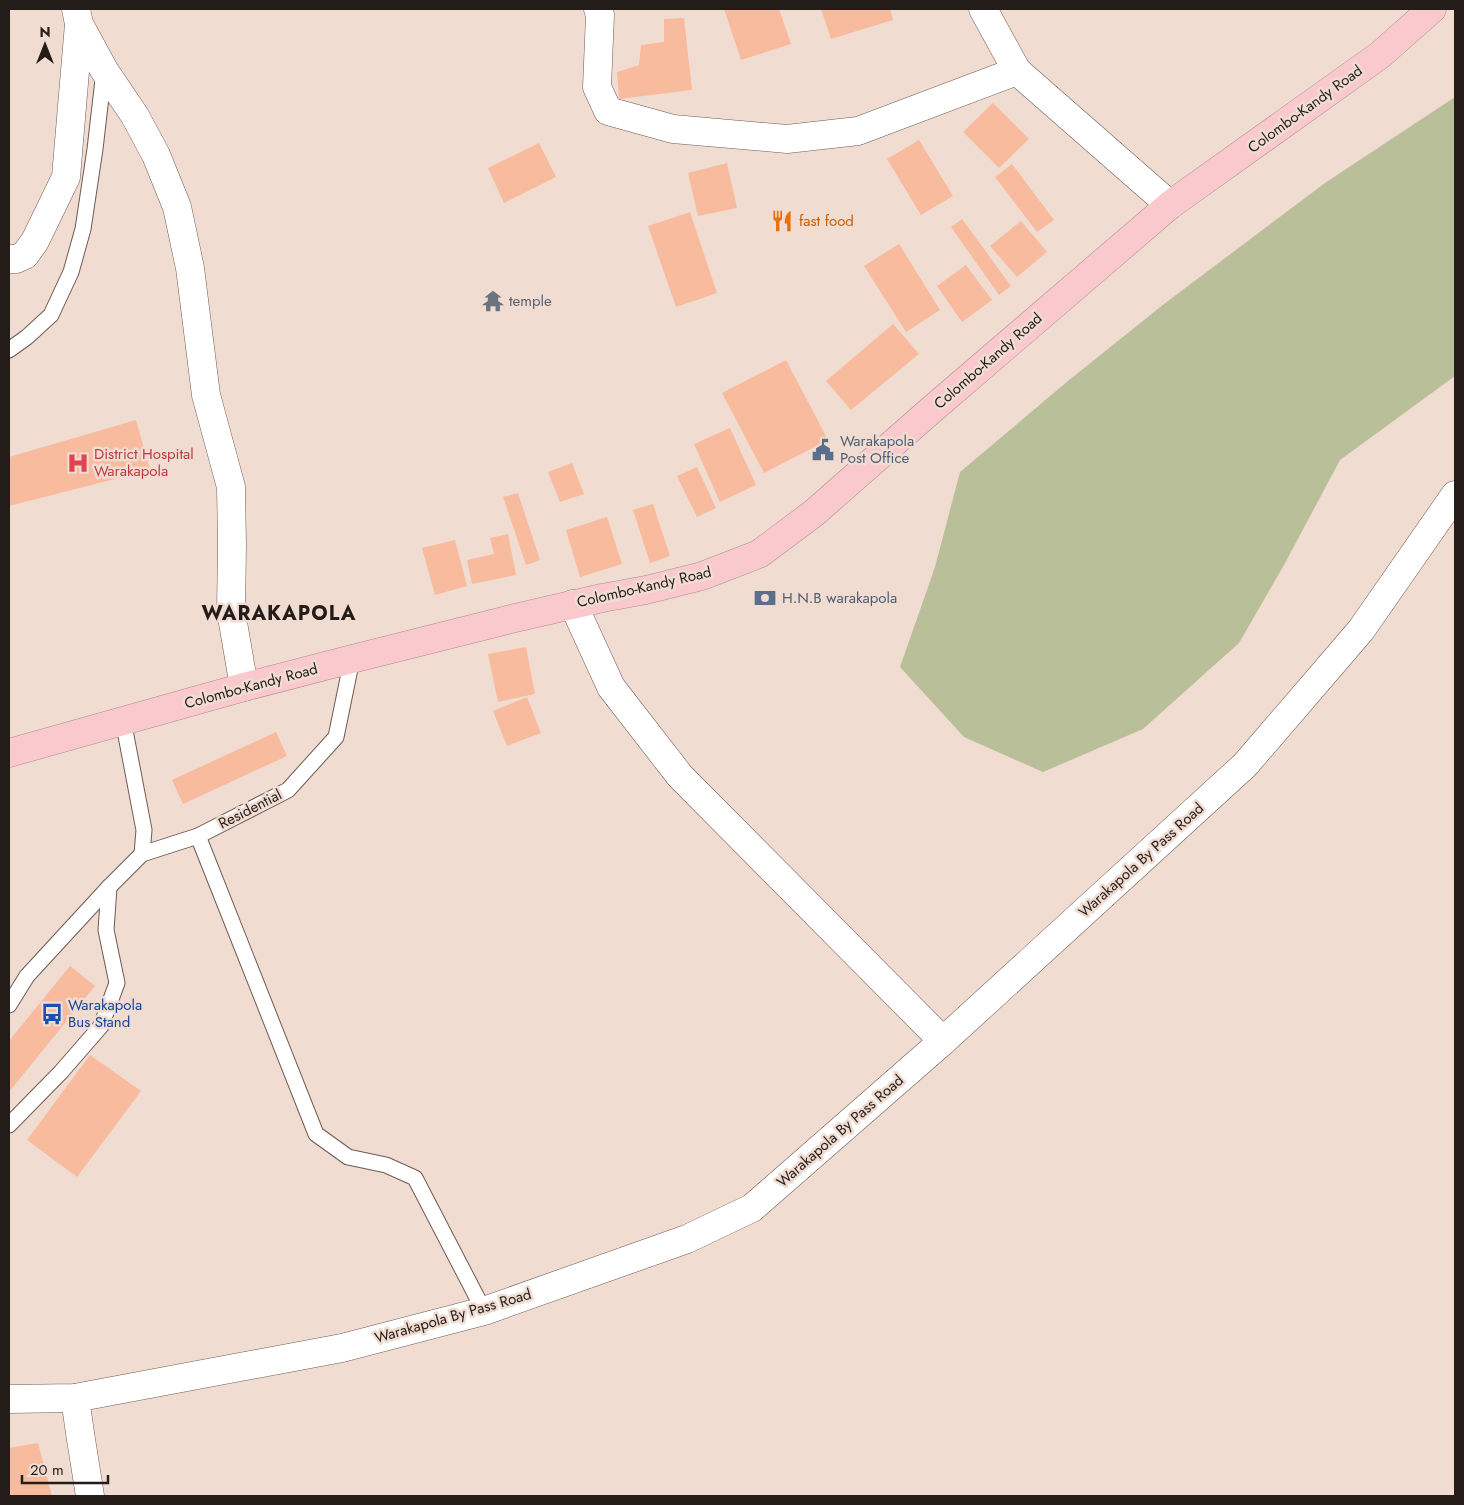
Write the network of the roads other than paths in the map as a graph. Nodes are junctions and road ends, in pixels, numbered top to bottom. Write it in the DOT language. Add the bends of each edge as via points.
graph roads {
  1 [pos="598,9"];
  2 [pos="983,9"];
  3 [pos="1432,9"];
  4 [pos="77,16"];
  5 [pos="104,70"];
  6 [pos="1017,71"];
  7 [pos="1170,204"];
  8 [pos="9,258"];
  9 [pos="9,350"];
  10 [pos="1455,495"];
  11 [pos="573,604"];
  12 [pos="352,659"];
  13 [pos="244,687"];
  14 [pos="123,720"];
  15 [pos="9,753"];
  16 [pos="198,836"];
  17 [pos="142,854"];
  18 [pos="109,887"];
  19 [pos="9,1005"];
  20 [pos="943,1041"];
  21 [pos="9,1125"];
  22 [pos="484,1310"];
  23 [pos="75,1398"];
  24 [pos="9,1399"];
  25 [pos="90,1496"];
  1 -- 6 [label="street" via="597,87 608,111 673,129 787,139 858,131"];
  2 -- 6 [label="street"];
  3 -- 7 [label="highway, Colombo-Kandy Road" via="1380,55"];
  4 -- 5 [label="street"];
  4 -- 8 [label="street" via="66,177 25,255"];
  5 -- 9 [label="lane" via="83,229 72,272 51,315"];
  5 -- 13 [label="street" via="156,155 177,207 190,268 206,394 231,487 231,611"];
  6 -- 7 [label="street"];
  7 -- 11 [label="highway, Colombo-Kandy Road" via="814,512 759,554 702,576"];
  10 -- 20 [label="street, Warakapola By Pass Road" via="1361,630 1245,765"];
  11 -- 12 [label="highway, Colombo-Kandy Road"];
  11 -- 20 [label="street" via="612,687 680,776"];
  12 -- 13 [label="highway, Colombo-Kandy Road"];
  12 -- 16 [label="lane, Residential" via="336,737 288,790"];
  13 -- 14 [label="highway, Colombo-Kandy Road"];
  14 -- 15 [label="highway, Colombo-Kandy Road"];
  14 -- 17 [label="lane" via="144,830"];
  16 -- 17 [label="lane, Residential"];
  16 -- 22 [label="lane" via="316,1134 348,1157 386,1165 415,1178"];
  17 -- 18 [label="lane, Residential"];
  18 -- 19 [label="lane, Residential" via="26,976"];
  18 -- 21 [label="lane" via="106,930 117,983 101,1026"];
  20 -- 22 [label="street, Warakapola By Pass Road" via="752,1208 687,1240"];
  22 -- 23 [label="street, Warakapola By Pass Road" via="342,1348"];
  23 -- 24 [label="street, Warakapola By Pass Road"];
  23 -- 25 [label="street"];
}
